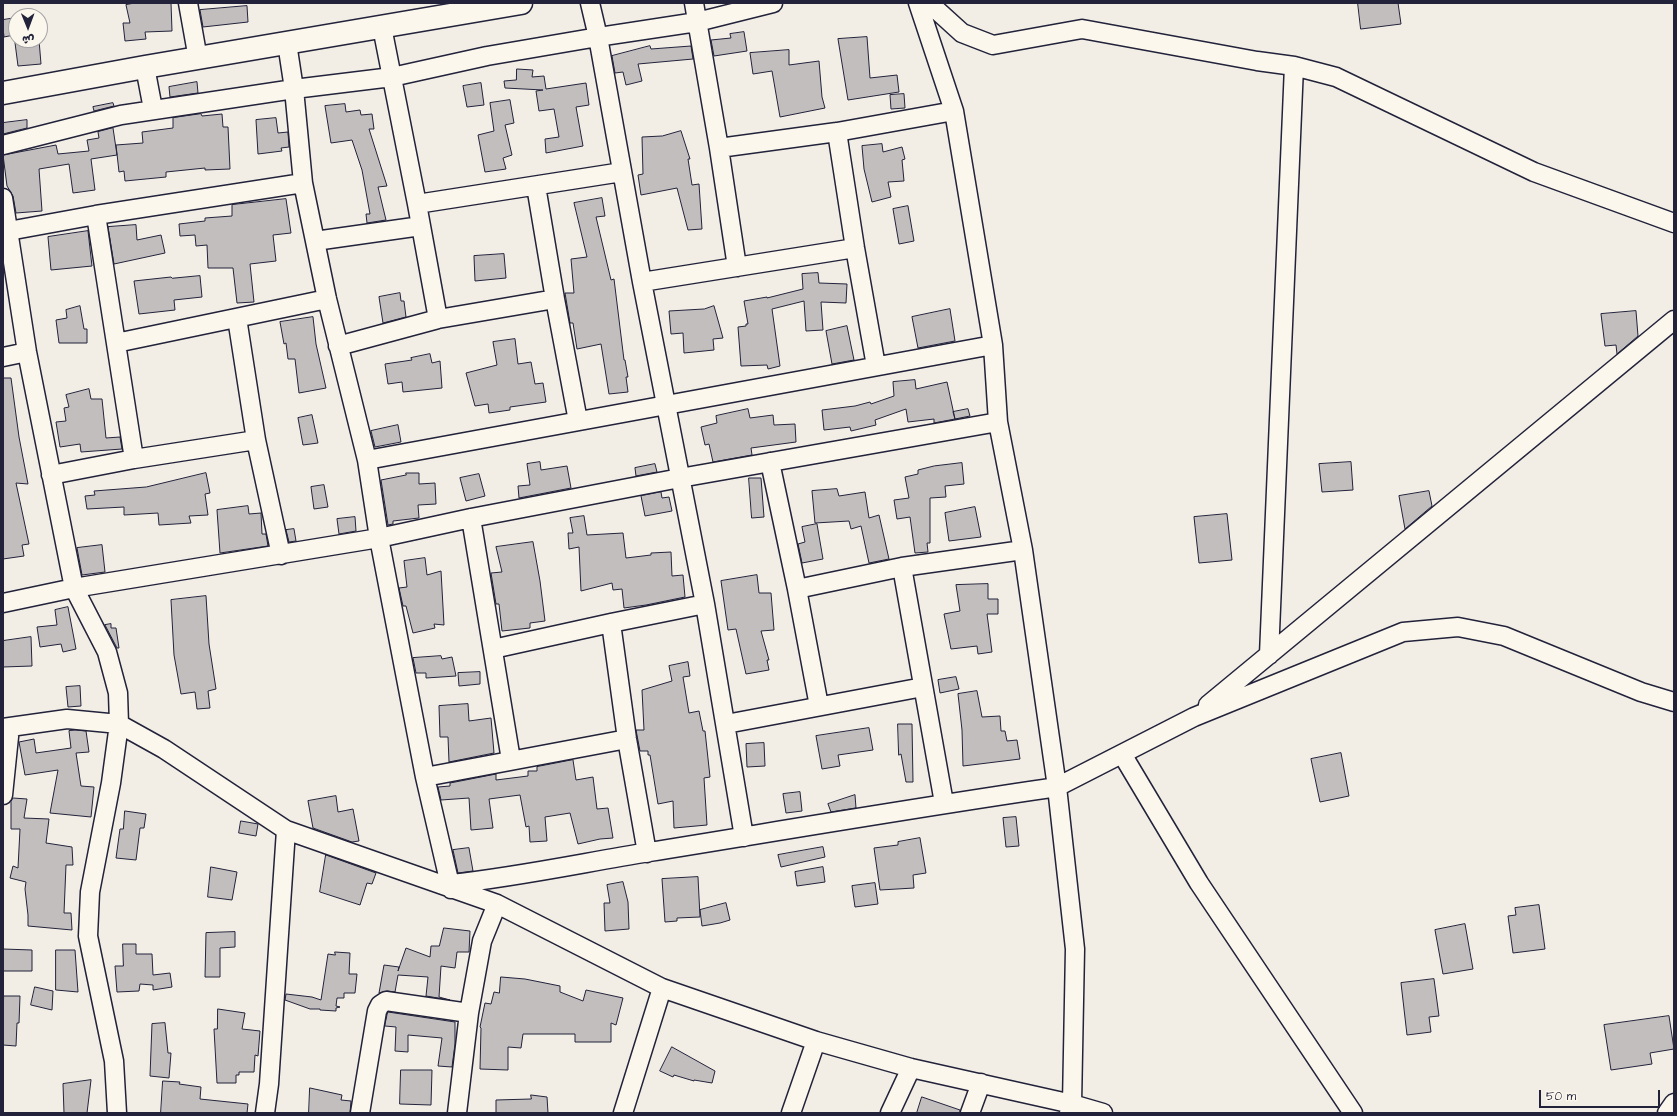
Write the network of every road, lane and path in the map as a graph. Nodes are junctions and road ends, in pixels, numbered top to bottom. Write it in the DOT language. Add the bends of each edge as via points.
graph roads {
  1 [pos="188,3"];
  2 [pos="521,3"];
  3 [pos="590,3"];
  4 [pos="694,3"];
  5 [pos="773,3"];
  6 [pos="918,3"];
  7 [pos="929,3"];
  8 [pos="697,22"];
  9 [pos="382,27"];
  10 [pos="598,37"];
  11 [pos="287,43"];
  12 [pos="198,58"];
  13 [pos="1294,66"];
  14 [pos="145,67"];
  15 [pos="392,77"];
  16 [pos="294,89"];
  17 [pos="3,93"];
  18 [pos="153,109"];
  19 [pos="954,111"];
  20 [pos="837,132"];
  21 [pos="3,145"];
  22 [pos="719,148"];
  23 [pos="622,172"];
  24 [pos="303,183"];
  25 [pos="536,186"];
  26 [pos="3,198"];
  27 [pos="417,204"];
  28 [pos="96,215"];
  29 [pos="1674,223"];
  30 [pos="421,226"];
  31 [pos="6,232"];
  32 [pos="315,241"];
  33 [pos="854,248"];
  34 [pos="736,267"];
  35 [pos="642,282"];
  36 [pos="327,299"];
  37 [pos="554,300"];
  38 [pos="237,318"];
  39 [pos="438,319"];
  40 [pos="1674,320"];
  41 [pos="116,343"];
  42 [pos="993,345"];
  43 [pos="338,346"];
  44 [pos="28,352"];
  45 [pos="3,357"];
  46 [pos="876,366"];
  47 [pos="665,404"];
  48 [pos="578,421"];
  49 [pos="998,422"];
  50 [pos="256,440"];
  51 [pos="134,459"];
  52 [pos="366,460"];
  53 [pos="770,462"];
  54 [pos="51,475"];
  55 [pos="680,478"];
  56 [pos="471,518"];
  57 [pos="379,538"];
  58 [pos="1023,550"];
  59 [pos="281,555"];
  60 [pos="902,567"];
  61 [pos="74,588"];
  62 [pos="797,589"];
  63 [pos="3,603"];
  64 [pos="705,604"];
  65 [pos="611,623"];
  66 [pos="493,649"];
  67 [pos="1269,655"];
  68 [pos="923,687"];
  69 [pos="1674,702"];
  70 [pos="819,706"];
  71 [pos="1194,717"];
  72 [pos="119,724"];
  73 [pos="726,724"];
  74 [pos="7,728"];
  75 [pos="628,739"];
  76 [pos="1122,754"];
  77 [pos="511,760"];
  78 [pos="425,777"];
  79 [pos="1057,787"];
  80 [pos="3,795"];
  81 [pos="944,803"];
  82 [pos="286,830"];
  83 [pos="744,837"];
  84 [pos="647,853"];
  85 [pos="451,887"];
  86 [pos="497,904"];
  87 [pos="662,988"];
  88 [pos="469,1013"];
  89 [pos="816,1041"];
  90 [pos="911,1068"];
  91 [pos="981,1083"];
  92 [pos="1674,1103"];
  93 [pos="1071,1108"];
  94 [pos="117,1113"];
  95 [pos="265,1113"];
  96 [pos="360,1113"];
  97 [pos="458,1113"];
  98 [pos="623,1113"];
  99 [pos="791,1113"];
  100 [pos="890,1113"];
  101 [pos="970,1113"];
  102 [pos="1103,1113"];
  103 [pos="1353,1113"];
  104 [pos="1667,1113"];
  1 -- 12 [label="street"];
  2 -- 9 [label="street"];
  3 -- 10 [label="street"];
  4 -- 8 [label="street"];
  5 -- 8 [label="street"];
  6 -- 19 [label="street"];
  7 -- 13 [label="street" via="962,33 993,45 1082,29"];
  8 -- 10 [label="street"];
  8 -- 22 [label="street"];
  9 -- 11 [label="street"];
  9 -- 15 [label="street"];
  10 -- 15 [label="street" via="487,56"];
  10 -- 23 [label="street"];
  11 -- 12 [label="street"];
  11 -- 16 [label="street"];
  12 -- 14 [label="street"];
  13 -- 29 [label="street" via="1336,77 1534,172"];
  13 -- 67 [label="street"];
  14 -- 17 [label="street"];
  14 -- 18 [label="street"];
  15 -- 16 [label="street"];
  15 -- 27 [label="street"];
  16 -- 18 [label="street"];
  16 -- 24 [label="street"];
  18 -- 21 [label="street"];
  19 -- 20 [label="street"];
  19 -- 42 [label="street"];
  20 -- 22 [label="street"];
  20 -- 33 [label="street"];
  22 -- 34 [label="street"];
  23 -- 25 [label="street"];
  23 -- 35 [label="street"];
  24 -- 28 [label="street"];
  24 -- 32 [label="street"];
  25 -- 27 [label="street"];
  25 -- 37 [label="street"];
  26 -- 31 [label="street"];
  27 -- 30 [label="street"];
  28 -- 31 [label="street"];
  28 -- 41 [label="street"];
  30 -- 32 [label="street"];
  30 -- 39 [label="street"];
  31 -- 44 [label="street"];
  32 -- 36 [label="street"];
  33 -- 34 [label="street"];
  33 -- 46 [label="street"];
  34 -- 35 [label="street"];
  35 -- 47 [label="street"];
  36 -- 38 [label="street"];
  36 -- 43 [label="street"];
  37 -- 39 [label="street"];
  37 -- 48 [label="street"];
  38 -- 41 [label="street"];
  38 -- 50 [label="street"];
  39 -- 43 [label="street"];
  40 -- 67 [label="street"];
  41 -- 51 [label="street"];
  42 -- 46 [label="street"];
  42 -- 49 [label="street"];
  43 -- 52 [label="street"];
  44 -- 45 [label="street"];
  44 -- 54 [label="street"];
  46 -- 47 [label="street"];
  47 -- 48 [label="street"];
  47 -- 55 [label="street"];
  48 -- 52 [label="street"];
  49 -- 53 [label="street"];
  49 -- 58 [label="street"];
  50 -- 51 [label="street"];
  50 -- 59 [label="street"];
  51 -- 54 [label="street"];
  52 -- 57 [label="street"];
  53 -- 55 [label="street"];
  53 -- 62 [label="street"];
  54 -- 61 [label="street"];
  55 -- 56 [label="street"];
  55 -- 64 [label="street"];
  56 -- 57 [label="street"];
  56 -- 66 [label="street"];
  57 -- 59 [label="street"];
  57 -- 78 [label="street"];
  58 -- 60 [label="street"];
  58 -- 79 [label="street"];
  59 -- 61 [label="street"];
  60 -- 62 [label="street"];
  60 -- 68 [label="street"];
  61 -- 63 [label="street"];
  61 -- 72 [label="street" via="107,652 118,693"];
  62 -- 70 [label="street"];
  64 -- 65 [label="street"];
  64 -- 73 [label="street"];
  65 -- 66 [label="street"];
  65 -- 75 [label="street"];
  66 -- 77 [label="street"];
  67 -- 71 [label="street"];
  68 -- 70 [label="street"];
  68 -- 81 [label="street"];
  69 -- 71 [label="street" via="1641,692 1504,636 1458,627 1403,632"];
  70 -- 73 [label="street"];
  71 -- 76 [label="street"];
  72 -- 74 [label="street" via="67,719"];
  72 -- 82 [label="street" via="164,750"];
  72 -- 94 [label="street" via="111,783 90,892 88,936 114,1061"];
  73 -- 83 [label="street"];
  74 -- 80 [label="street"];
  75 -- 77 [label="street"];
  75 -- 84 [label="street"];
  76 -- 79 [label="street"];
  76 -- 103 [label="street" via="1199,882"];
  77 -- 78 [label="street"];
  78 -- 85 [label="street"];
  79 -- 81 [label="street"];
  79 -- 93 [label="street" via="1076,949"];
  81 -- 83 [label="street"];
  82 -- 85 [label="street"];
  82 -- 95 [label="street"];
  83 -- 84 [label="street"];
  84 -- 85 [label="street"];
  85 -- 86 [label="street"];
  86 -- 87 [label="street"];
  86 -- 88 [label="street" via="482,942"];
  87 -- 89 [label="street"];
  87 -- 98 [label="street"];
  88 -- 96 [label="street" via="386,1001 380,1005"];
  88 -- 97 [label="street"];
  89 -- 90 [label="street"];
  89 -- 99 [label="street"];
  90 -- 91 [label="street"];
  90 -- 100 [label="street"];
  91 -- 93 [label="street"];
  91 -- 101 [label="street"];
  92 -- 104 [label="street"];
  93 -- 102 [label="street"];
}
